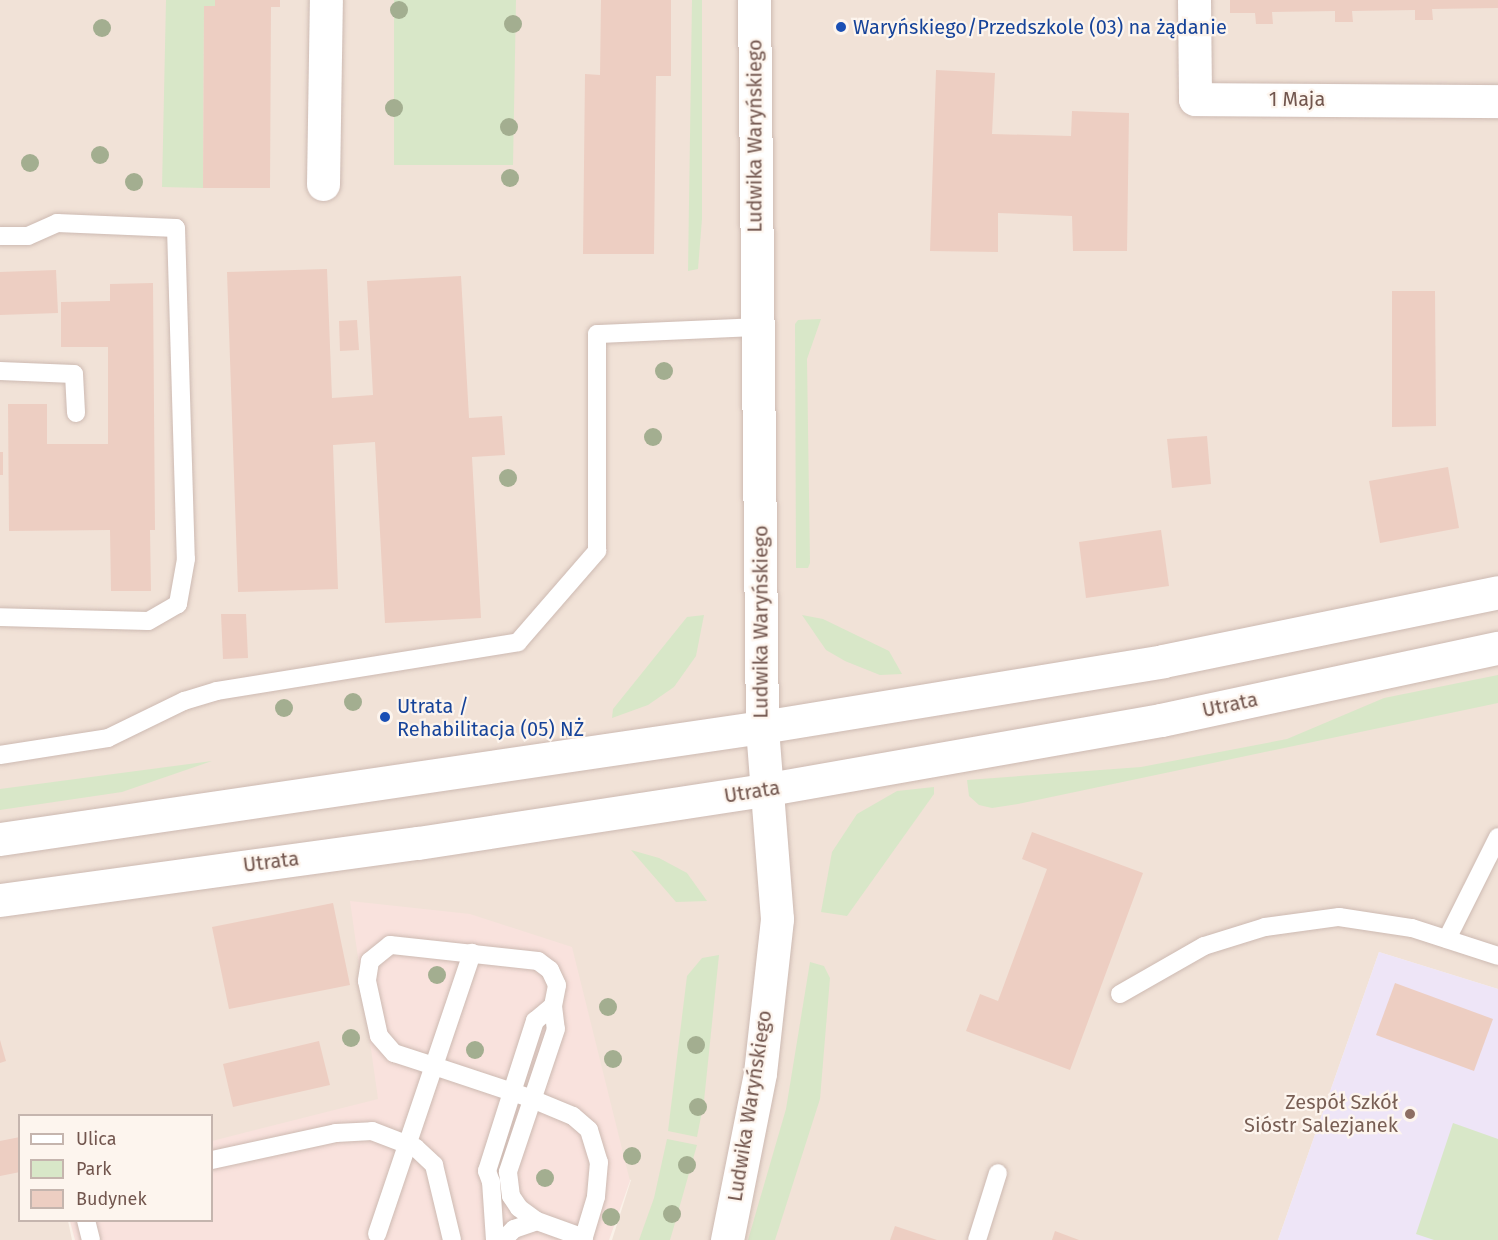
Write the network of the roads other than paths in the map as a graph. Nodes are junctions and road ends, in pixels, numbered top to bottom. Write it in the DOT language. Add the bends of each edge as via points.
graph roads {
  1 [pos="326,0"];
  2 [pos="754,0"];
  3 [pos="1194,0"];
  4 [pos="1498,101"];
  5 [pos="323,184"];
  6 [pos="0,236"];
  7 [pos="757,327"];
  8 [pos="0,371"];
  9 [pos="76,413"];
  10 [pos="1498,592"];
  11 [pos="0,617"];
  12 [pos="1498,648"];
  13 [pos="762,727"];
  14 [pos="0,755"];
  15 [pos="769,789"];
  16 [pos="1498,837"];
  17 [pos="0,839"];
  18 [pos="0,900"];
  19 [pos="1447,939"];
  20 [pos="472,953"];
  21 [pos="1498,956"];
  22 [pos="1120,994"];
  23 [pos="553,1006"];
  24 [pos="434,1066"];
  25 [pos="512,1092"];
  26 [pos="532,1099"];
  27 [pos="409,1145"];
  28 [pos="213,1161"];
  29 [pos="508,1172"];
  30 [pos="998,1173"];
  31 [pos="491,1182"];
  32 [pos="537,1221"];
  33 [pos="86,1222"];
  34 [pos="374,1238"];
  35 [pos="583,1239"];
  36 [pos="91,1240"];
  37 [pos="452,1240"];
  38 [pos="495,1240"];
  39 [pos="503,1240"];
  40 [pos="727,1240"];
  41 [pos="977,1240"];
  1 -- 5 [label="main road"];
  2 -- 7 [label="main road, Ludwika Waryńskiego"];
  3 -- 4 [label="main road, 1 Maja" via="1195,99"];
  6 -- 11 [label="lane" via="28,236 57,223 176,228 186,560 178,604 148,621"];
  7 -- 13 [label="main road, Ludwika Waryńskiego"];
  7 -- 14 [label="lane" via="597,334 597,551 518,642 217,691 184,701 108,738"];
  8 -- 9 [label="lane" via="74,374"];
  10 -- 13 [label="main road" via="1163,661"];
  12 -- 15 [label="main road, Utrata" via="1161,720"];
  13 -- 15 [label="main road, Ludwika Waryńskiego"];
  13 -- 17 [label="main road"];
  15 -- 18 [label="main road, Utrata"];
  15 -- 40 [label="main road, Ludwika Waryńskiego" via="777,919 760,1073"];
  16 -- 19 [label="lane"];
  19 -- 21 [label="lane"];
  19 -- 22 [label="lane" via="1412,928 1339,916 1265,927 1203,945"];
  20 -- 23 [label="lane" via="537,961 550,970 557,985"];
  20 -- 24 [label="lane"];
  20 -- 24 [label="lane" via="390,945 370,961 367,981 379,1036 394,1053"];
  23 -- 25 [label="lane" via="535,1021"];
  23 -- 26 [label="lane" via="556,1029"];
  24 -- 25 [label="lane"];
  24 -- 27 [label="lane"];
  25 -- 26 [label="lane"];
  25 -- 31 [label="lane" via="487,1171"];
  26 -- 29 [label="lane"];
  26 -- 35 [label="lane" via="584,1124 595,1143 600,1162 596,1197"];
  27 -- 28 [label="lane" via="372,1131 336,1133"];
  27 -- 34 [label="lane"];
  27 -- 37 [label="lane" via="434,1165"];
  29 -- 31 [label="lane"];
  29 -- 32 [label="lane" via="511,1196 519,1208"];
  30 -- 41 [label="lane"];
  31 -- 38 [label="lane"];
  32 -- 35 [label="lane"];
  32 -- 39 [label="lane" via="514,1229"];
  33 -- 36 [label="lane"];
}
